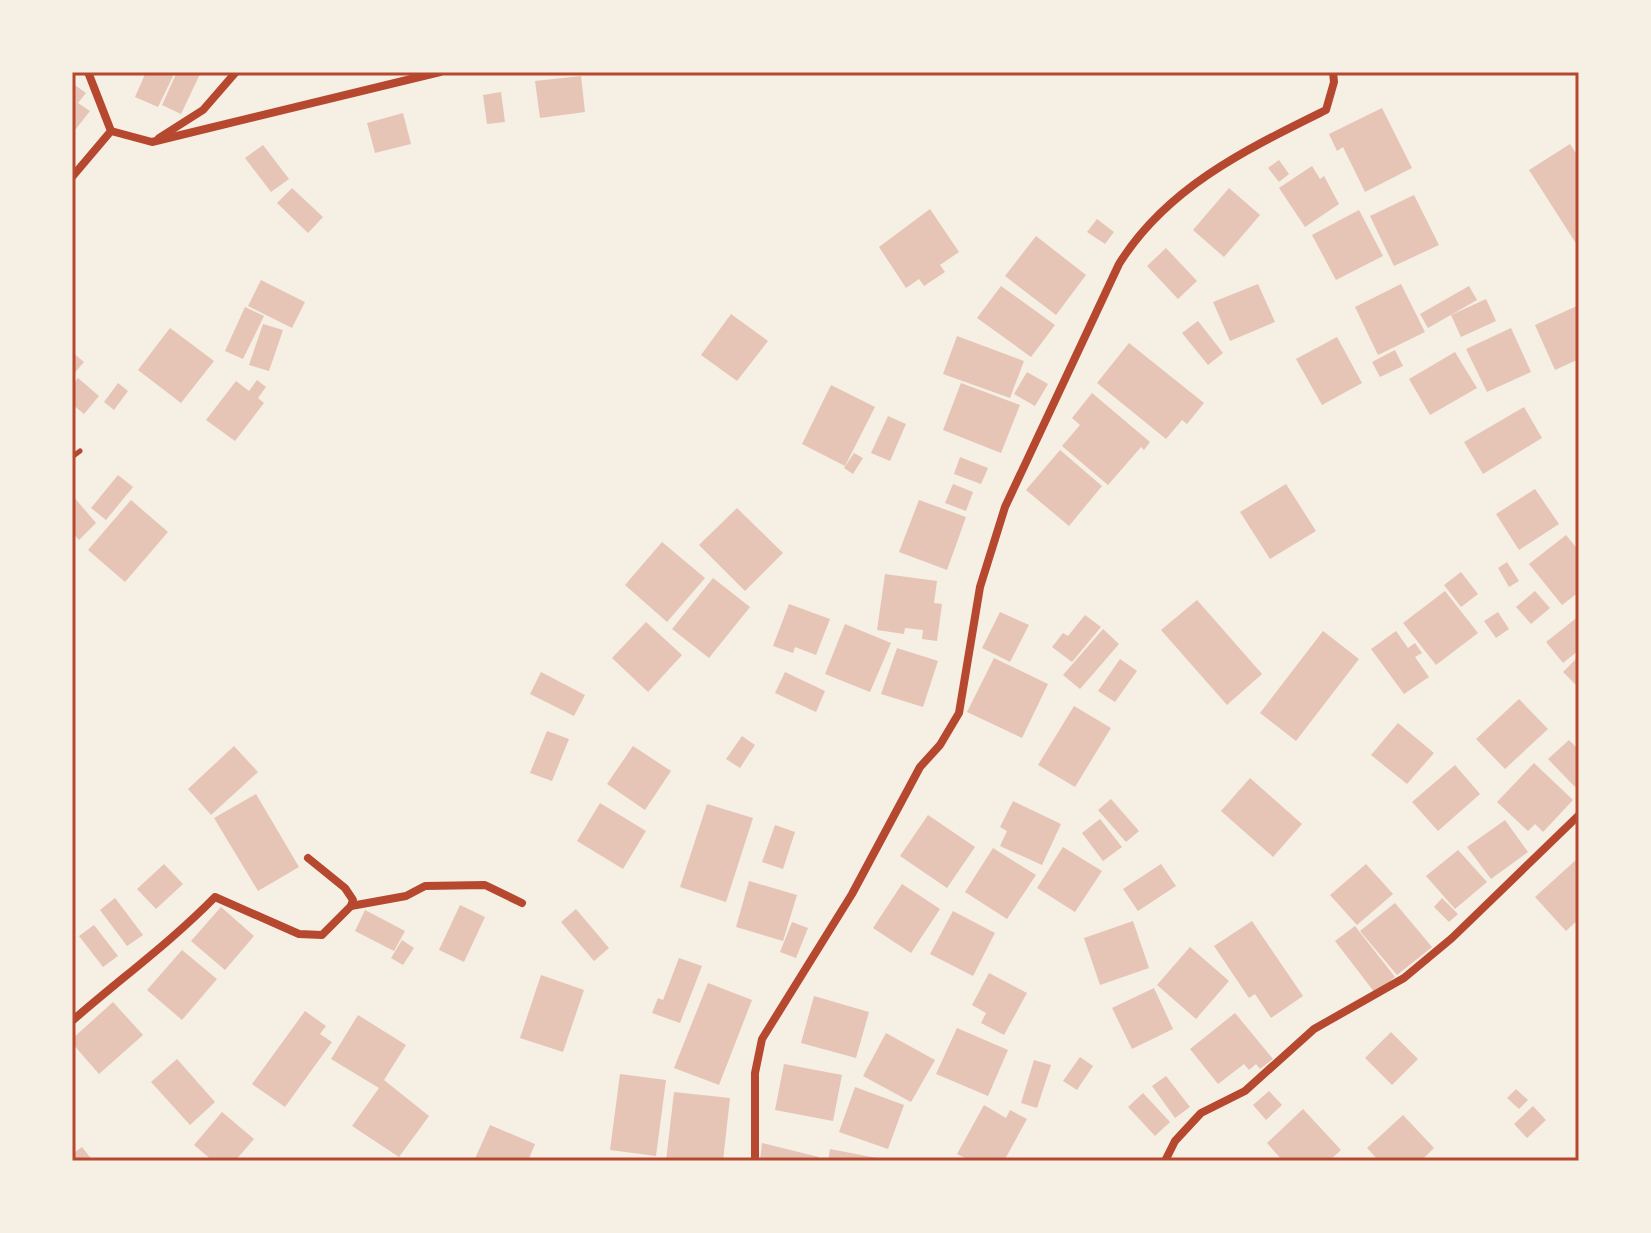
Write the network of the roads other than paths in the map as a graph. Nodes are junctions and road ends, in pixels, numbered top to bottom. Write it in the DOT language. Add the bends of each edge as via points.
graph roads {
  1 [pos="88,72"];
  2 [pos="236,72"];
  3 [pos="440,72"];
  4 [pos="1333,72"];
  5 [pos="111,131"];
  6 [pos="152,142"];
  7 [pos="72,177"];
  8 [pos="1579,815"];
  9 [pos="308,858"];
  10 [pos="522,903"];
  11 [pos="351,906"];
  12 [pos="72,1021"];
  13 [pos="755,1161"];
  14 [pos="1165,1161"];
  1 -- 5 [label="street"];
  2 -- 6 [label="street" via="203,110"];
  3 -- 6 [label="street"];
  4 -- 13 [label="street" via="1326,110 1209,172 1167,203 1139,231 1119,264 1005,507 980,587 954,725 920,767 852,894 762,1039 755,1073"];
  5 -- 6 [label="street"];
  5 -- 7 [label="street"];
  8 -- 14 [label="street" via="1404,978 1314,1029 1245,1091 1201,1113"];
  9 -- 11 [label="street" via="345,888"];
  10 -- 11 [label="street" via="474,885 425,886 406,896"];
  11 -- 12 [label="street" via="322,935 299,934 215,897 170,942"];
}
